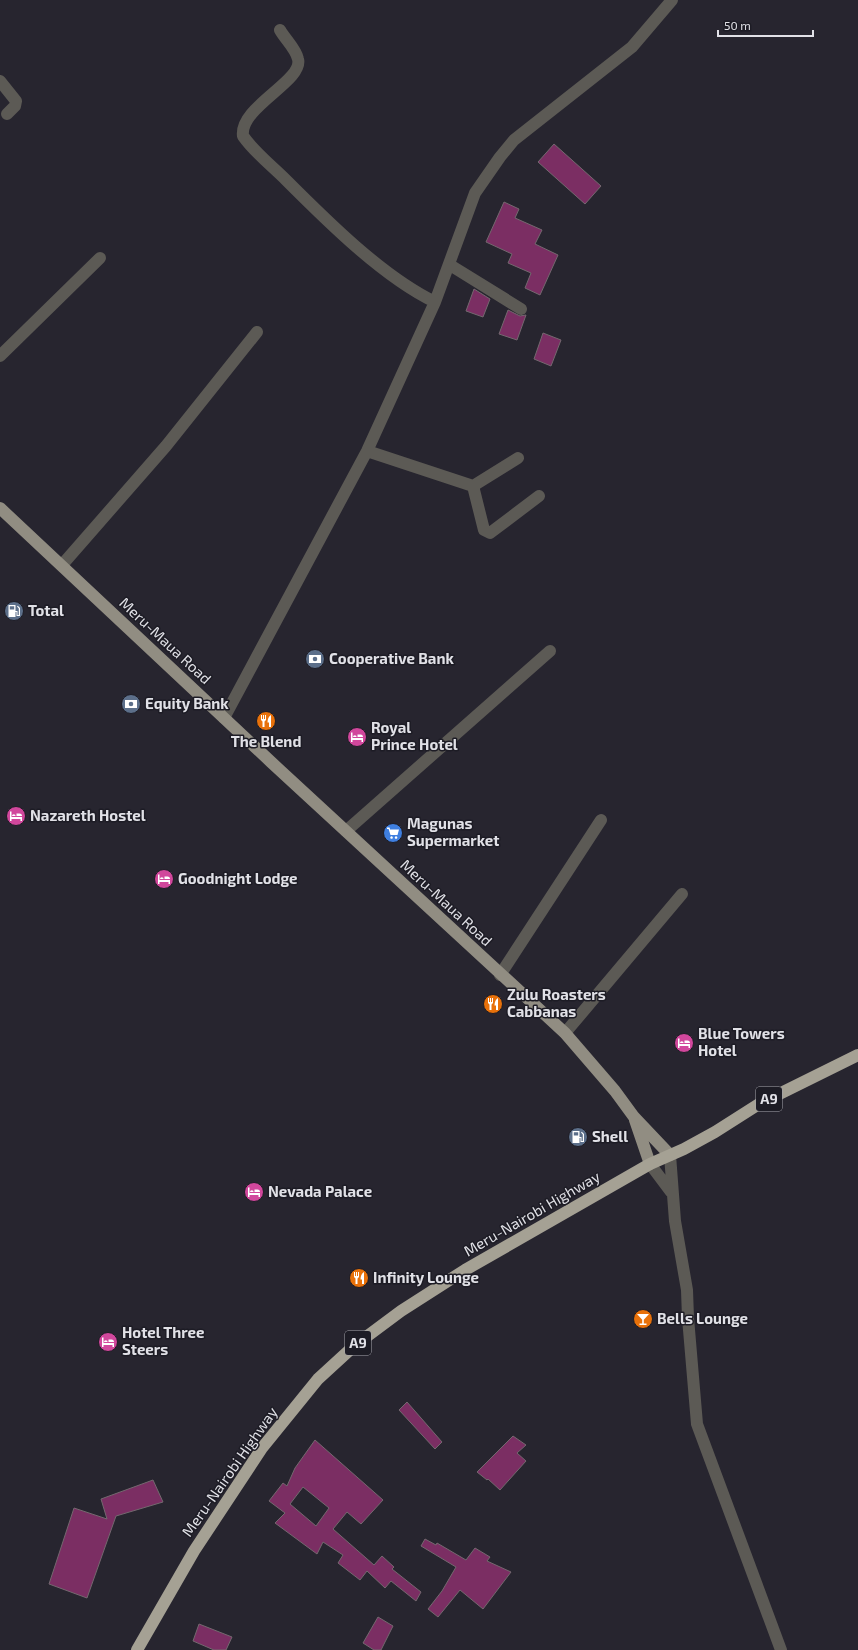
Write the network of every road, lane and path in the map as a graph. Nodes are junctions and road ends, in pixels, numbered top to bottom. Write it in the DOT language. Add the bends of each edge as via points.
graph roads {
  1 [pos="672,0"];
  2 [pos="280,30"];
  3 [pos="0,81"];
  4 [pos="7,114"];
  5 [pos="100,258"];
  6 [pos="450,265"];
  7 [pos="435,302"];
  8 [pos="521,309"];
  9 [pos="257,332"];
  10 [pos="0,356"];
  11 [pos="367,451"];
  12 [pos="518,458"];
  13 [pos="474,486"];
  14 [pos="539,496"];
  15 [pos="0,508"];
  16 [pos="62,565"];
  17 [pos="550,652"];
  18 [pos="224,718"];
  19 [pos="601,820"];
  20 [pos="346,831"];
  21 [pos="682,894"];
  22 [pos="500,975"];
  23 [pos="565,1033"];
  24 [pos="858,1054"];
  25 [pos="634,1117"];
  26 [pos="670,1155"];
  27 [pos="650,1164"];
  28 [pos="671,1192"];
  29 [pos="137,1650"];
  30 [pos="781,1650"];
  1 -- 6 [label="street" via="632,47 514,140 475,193"];
  2 -- 7 [label="street" via="298,59 298,65 292,77 254,112 243,126 243,136 352,242 408,287"];
  3 -- 4 [label="street" via="16,101 15,106"];
  5 -- 10 [label="street"];
  6 -- 7 [label="street"];
  6 -- 8 [label="street"];
  7 -- 11 [label="street"];
  9 -- 16 [label="street" via="166,446"];
  11 -- 13 [label="street"];
  11 -- 18 [label="street"];
  12 -- 13 [label="street"];
  13 -- 14 [label="street" via="484,530 490,533"];
  15 -- 16 [label="main road, Meru-Maua Road"];
  16 -- 18 [label="main road, Meru-Maua Road"];
  17 -- 20 [label="street"];
  18 -- 20 [label="main road, Meru-Maua Road"];
  19 -- 22 [label="street"];
  20 -- 22 [label="main road, Meru-Maua Road"];
  21 -- 23 [label="street"];
  22 -- 23 [label="main road, Meru-Maua Road"];
  23 -- 25 [label="main road, Meru-Maua Road" via="606,1079"];
  24 -- 26 [label="highway, Meru-Nairobi Highway / A9" via="759,1104 715,1132"];
  25 -- 26 [label="main road, Meru-Maua Road"];
  25 -- 27 [label="main road, Meru-Maua Road"];
  26 -- 27 [label="highway, Meru-Nairobi Highway / A9"];
  26 -- 28 [label="street"];
  27 -- 28 [label="street"];
  27 -- 29 [label="highway, Meru-Nairobi Highway / A9" via="440,1286 401,1311 335,1362 262,1448 194,1551"];
  28 -- 30 [label="street" via="687,1290 697,1424"];
}
